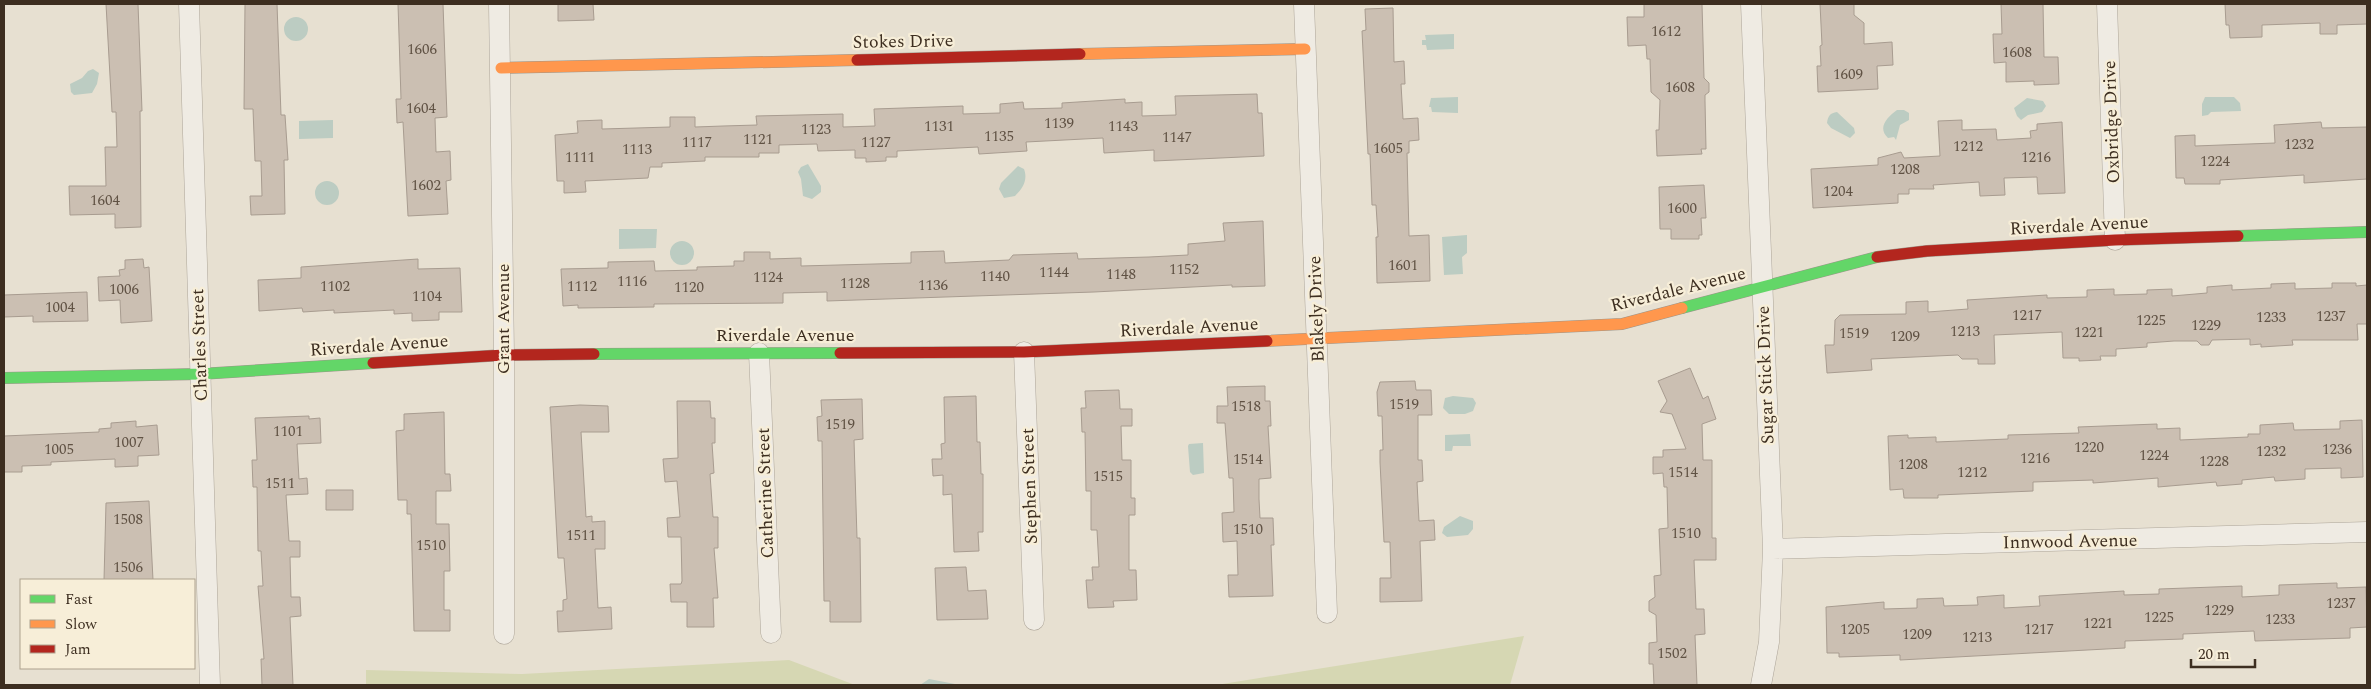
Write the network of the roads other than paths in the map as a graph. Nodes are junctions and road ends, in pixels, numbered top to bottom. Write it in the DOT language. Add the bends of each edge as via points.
graph roads {
  1 [pos="189,4"];
  2 [pos="499,4"];
  3 [pos="1304,4"];
  4 [pos="1751,4"];
  5 [pos="2107,4"];
  6 [pos="1305,49"];
  7 [pos="501,68"];
  8 [pos="2367,232"];
  9 [pos="2115,240"];
  10 [pos="1761,286"];
  11 [pos="1318,338"];
  12 [pos="759,352"];
  13 [pos="1024,352"];
  14 [pos="504,355"];
  15 [pos="200,374"];
  16 [pos="4,378"];
  17 [pos="2367,532"];
  18 [pos="1773,549"];
  19 [pos="1327,613"];
  20 [pos="1034,620"];
  21 [pos="771,633"];
  22 [pos="504,634"];
  23 [pos="210,685"];
  24 [pos="1761,685"];
  1 -- 15 [label="street, Charles Street"];
  2 -- 7 [label="street, Grant Avenue"];
  3 -- 6 [label="street, Blakely Drive"];
  4 -- 10 [label="street, Sugar Stick Drive"];
  5 -- 9 [label="street, Oxbridge Drive"];
  6 -- 7 [label="street, Stokes Drive"];
  6 -- 11 [label="street, Blakely Drive"];
  7 -- 14 [label="street, Grant Avenue"];
  8 -- 9 [label="street, Riverdale Avenue"];
  9 -- 10 [label="street, Riverdale Avenue" via="1927,251 1879,257"];
  10 -- 11 [label="street, Riverdale Avenue" via="1622,324"];
  10 -- 18 [label="street, Sugar Stick Drive"];
  11 -- 13 [label="street, Riverdale Avenue"];
  11 -- 19 [label="street, Blakely Drive"];
  12 -- 13 [label="street, Riverdale Avenue"];
  12 -- 14 [label="street, Riverdale Avenue"];
  12 -- 21 [label="street, Catherine Street"];
  13 -- 20 [label="street, Stephen Street"];
  14 -- 15 [label="street, Riverdale Avenue"];
  14 -- 22 [label="street, Grant Avenue"];
  15 -- 16 [label="street, Riverdale Avenue"];
  15 -- 23 [label="street, Charles Street"];
  17 -- 18 [label="street, Innwood Avenue"];
  18 -- 24 [label="street, Sugar Stick Drive" via="1769,642"];
}
